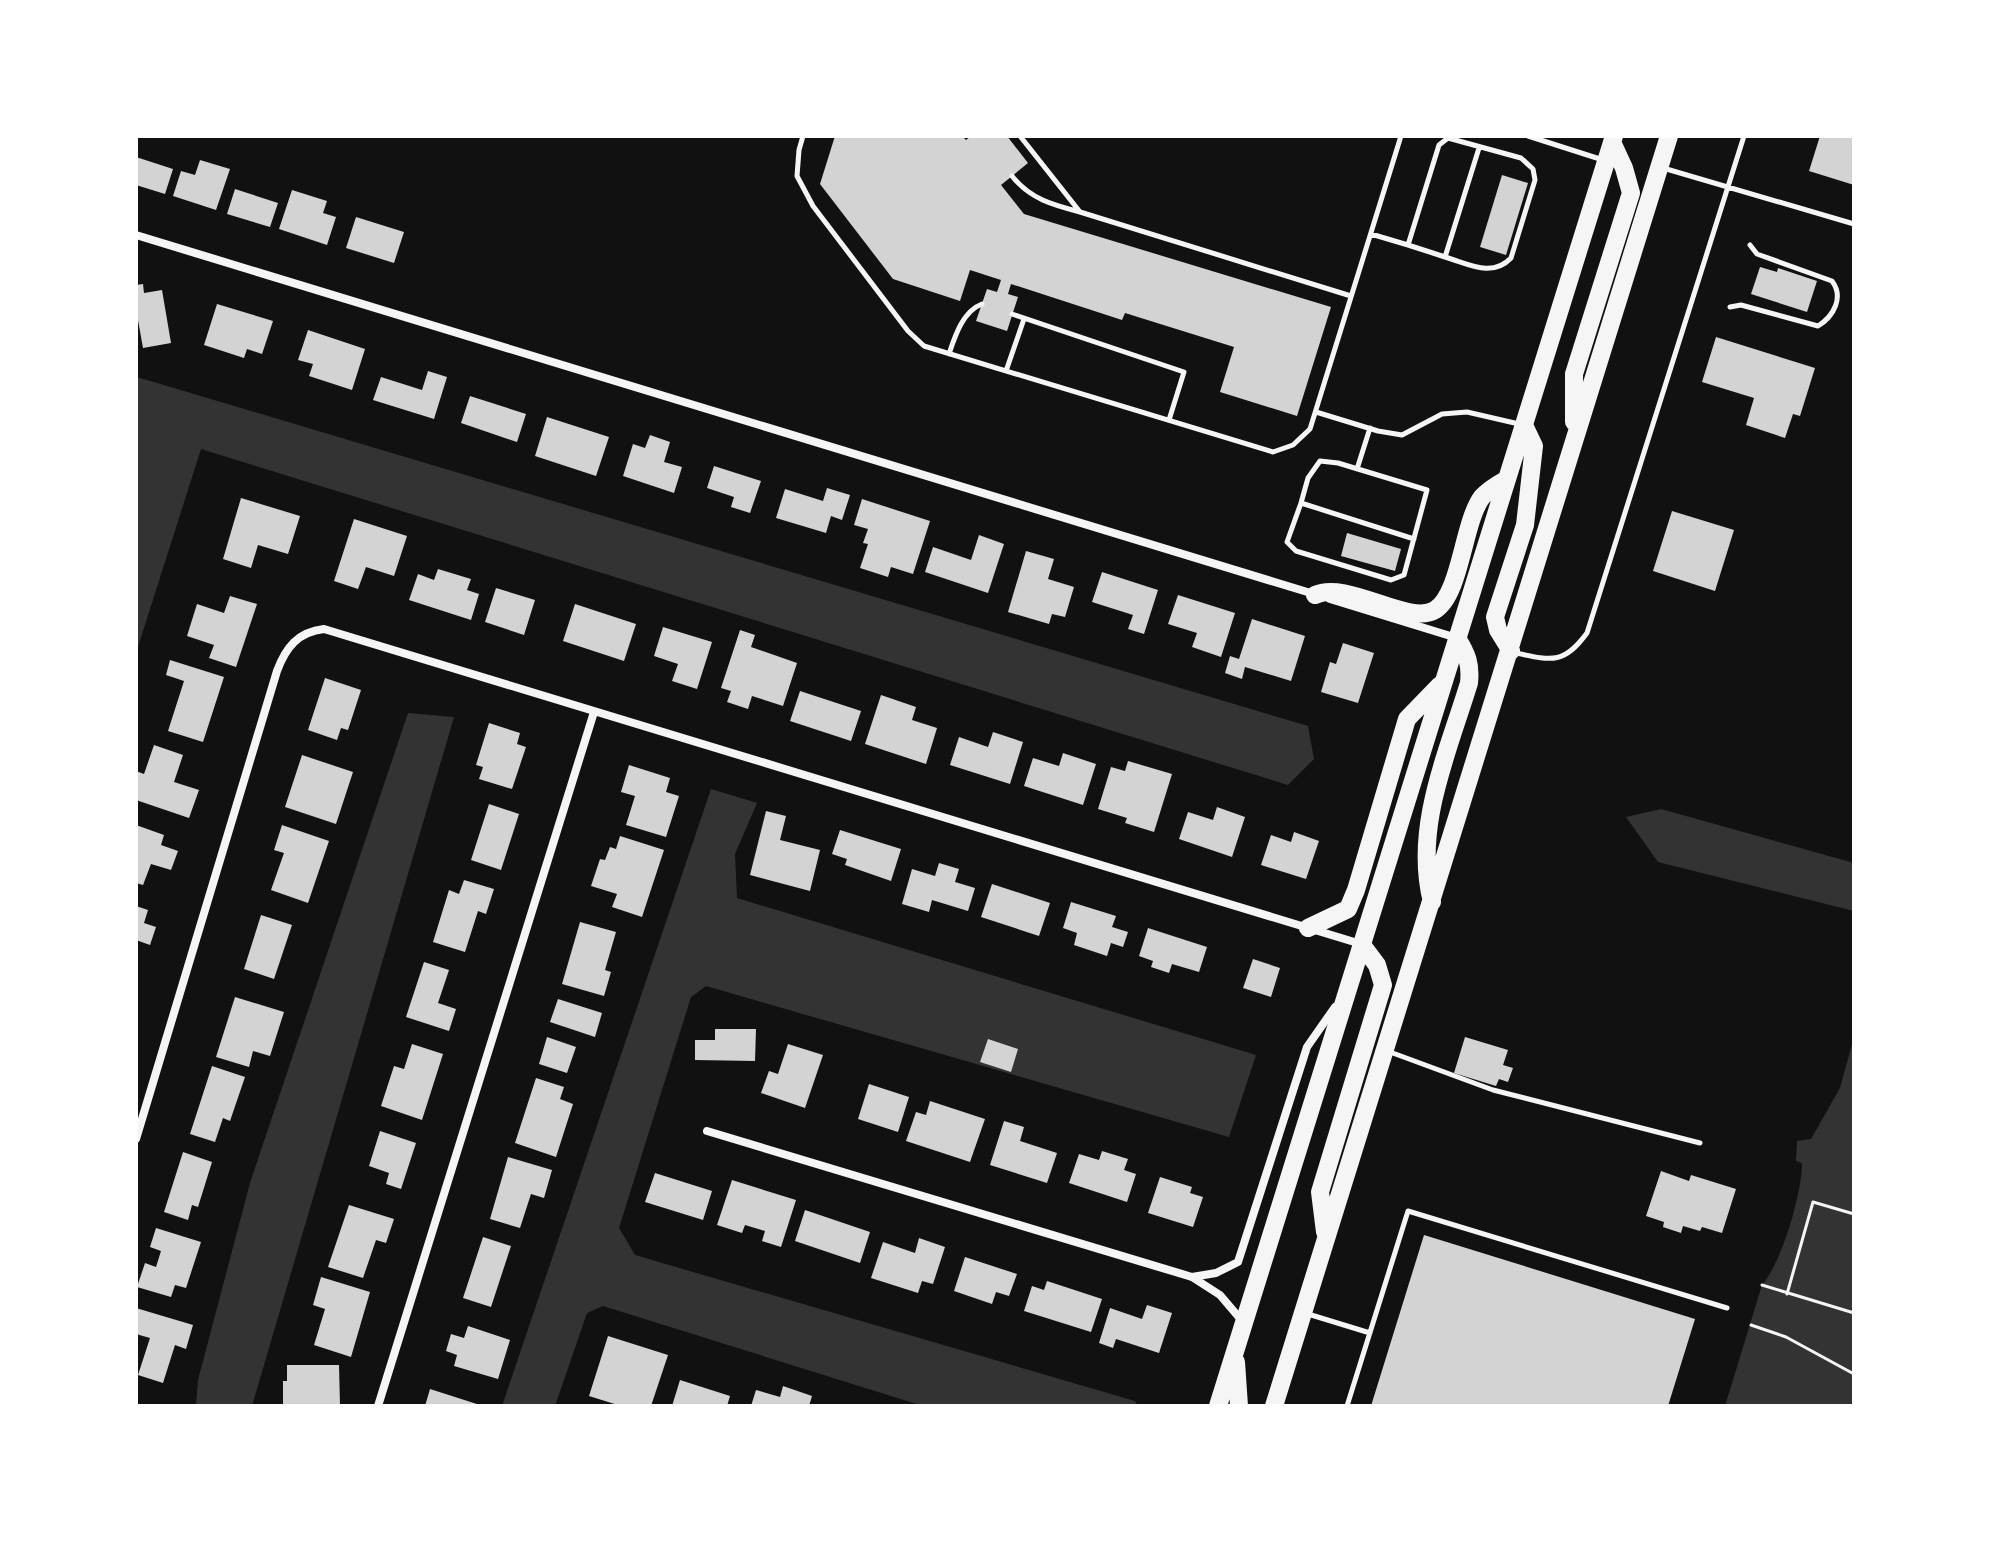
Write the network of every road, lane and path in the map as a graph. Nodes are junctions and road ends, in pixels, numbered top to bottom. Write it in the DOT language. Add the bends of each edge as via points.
graph roads {
  1 [pos="803,136"];
  2 [pos="1020,136"];
  3 [pos="1401,136"];
  4 [pos="1468,136"];
  5 [pos="1528,136"];
  6 [pos="1669,136"];
  7 [pos="1744,136"];
  8 [pos="1609,138"];
  9 [pos="1466,144"];
  10 [pos="1479,148"];
  11 [pos="1606,161"];
  12 [pos="1659,167"];
  13 [pos="1012,176"];
  14 [pos="1727,188"];
  15 [pos="1080,212"];
  16 [pos="1854,224"];
  17 [pos="1371,234"];
  18 [pos="136,235"];
  19 [pos="1408,245"];
  20 [pos="1750,245"];
  21 [pos="1445,257"];
  22 [pos="1351,296"];
  23 [pos="982,304"];
  24 [pos="1730,307"];
  25 [pos="1012,314"];
  26 [pos="1024,319"];
  27 [pos="949,354"];
  28 [pos="1006,371"];
  29 [pos="1316,412"];
  30 [pos="1169,420"];
  31 [pos="1524,425"];
  32 [pos="1370,428"];
  33 [pos="1574,441"];
  34 [pos="1357,469"];
  35 [pos="1507,479"];
  36 [pos="1301,503"];
  37 [pos="1414,539"];
  38 [pos="1315,595"];
  39 [pos="1457,638"];
  40 [pos="1511,651"];
  41 [pos="1444,680"];
  42 [pos="594,712"];
  43 [pos="1432,902"];
  44 [pos="1308,928"];
  45 [pos="1362,945"];
  46 [pos="1348,990"];
  47 [pos="1385,1050"];
  48 [pos="707,1131"];
  49 [pos="136,1139"];
  50 [pos="1700,1143"];
  51 [pos="1854,1214"];
  52 [pos="1326,1239"];
  53 [pos="1192,1277"];
  54 [pos="1762,1285"];
  55 [pos="1787,1294"];
  56 [pos="1727,1308"];
  57 [pos="1304,1312"];
  58 [pos="1854,1313"];
  59 [pos="1244,1323"];
  60 [pos="1751,1325"];
  61 [pos="1370,1333"];
  62 [pos="1235,1351"];
  63 [pos="1854,1374"];
  64 [pos="378,1406"];
  65 [pos="1218,1406"];
  66 [pos="1239,1406"];
  67 [pos="1274,1406"];
  68 [pos="1347,1406"];
  1 -- 27 [label="lane" via="797,176 813,206 908,331 924,346"];
  2 -- 15 [label="lane"];
  3 -- 17 [label="lane"];
  4 -- 9 [label="lane"];
  5 -- 11 [label="lane"];
  6 -- 12 [label="highway"];
  7 -- 14 [label="lane"];
  8 -- 11 [label="highway"];
  8 -- 33 [label="highway" via="1631,193 1574,374"];
  9 -- 10 [label="lane"];
  9 -- 19 [label="lane" via="1448,138 1439,145"];
  10 -- 21 [label="lane"];
  10 -- 21 [label="lane" via="1521,158 1533,169 1535,180 1511,258 1502,268 1487,270"];
  11 -- 31 [label="highway"];
  12 -- 14 [label="lane"];
  12 -- 33 [label="highway"];
  13 -- 15 [label="lane" via="1045,203"];
  14 -- 16 [label="lane"];
  14 -- 40 [label="lane" via="1587,633 1564,657"];
  15 -- 22 [label="lane"];
  17 -- 19 [label="lane"];
  17 -- 22 [label="lane"];
  18 -- 38 [label="street"];
  19 -- 21 [label="lane"];
  20 -- 24 [label="lane" via="1757,254 1832,281 1836,306 1818,326 1741,305"];
  22 -- 29 [label="lane"];
  23 -- 27 [label="lane" via="962,322"];
  25 -- 26 [label="lane"];
  26 -- 28 [label="lane"];
  26 -- 30 [label="lane" via="1184,372"];
  27 -- 28 [label="lane"];
  28 -- 30 [label="lane"];
  29 -- 30 [label="lane" via="1310,429 1293,445 1273,452"];
  29 -- 32 [label="lane"];
  31 -- 32 [label="lane" via="1467,412 1442,414 1402,435"];
  31 -- 35 [label="highway"];
  31 -- 40 [label="highway" via="1534,446 1525,525 1495,617"];
  32 -- 34 [label="lane"];
  33 -- 40 [label="highway"];
  34 -- 36 [label="lane" via="1320,461"];
  34 -- 37 [label="lane" via="1427,490"];
  35 -- 38 [label="highway" via="1480,499 1450,587 1436,610 1417,613 1331,590"];
  35 -- 39 [label="highway"];
  36 -- 37 [label="lane"];
  36 -- 37 [label="lane" via="1287,542 1296,551 1391,580 1404,575"];
  38 -- 39 [label="street"];
  39 -- 41 [label="highway"];
  39 -- 43 [label="highway" via="1471,668 1431,810 1425,875"];
  40 -- 43 [label="highway"];
  41 -- 44 [label="highway" via="1407,719 1348,909"];
  41 -- 45 [label="highway"];
  42 -- 44 [label="street"];
  42 -- 49 [label="street" via="324,629 301,634 277,671"];
  42 -- 64 [label="street"];
  43 -- 47 [label="highway"];
  44 -- 45 [label="street"];
  45 -- 46 [label="highway"];
  45 -- 52 [label="highway" via="1383,985 1320,1192"];
  46 -- 53 [label="street" via="1307,1047 1238,1262"];
  46 -- 59 [label="highway"];
  47 -- 50 [label="lane" via="1493,1090"];
  47 -- 52 [label="highway"];
  48 -- 53 [label="street"];
  51 -- 55 [label="path" via="1813,1202"];
  52 -- 57 [label="highway"];
  53 -- 59 [label="street" via="1220,1295"];
  54 -- 55 [label="path"];
  55 -- 58 [label="path"];
  56 -- 61 [label="lane" via="1408,1211"];
  57 -- 61 [label="lane"];
  57 -- 67 [label="highway"];
  59 -- 62 [label="highway"];
  60 -- 63 [label="path" via="1786,1337"];
  61 -- 68 [label="lane"];
  62 -- 65 [label="highway"];
  62 -- 66 [label="highway"];
}
